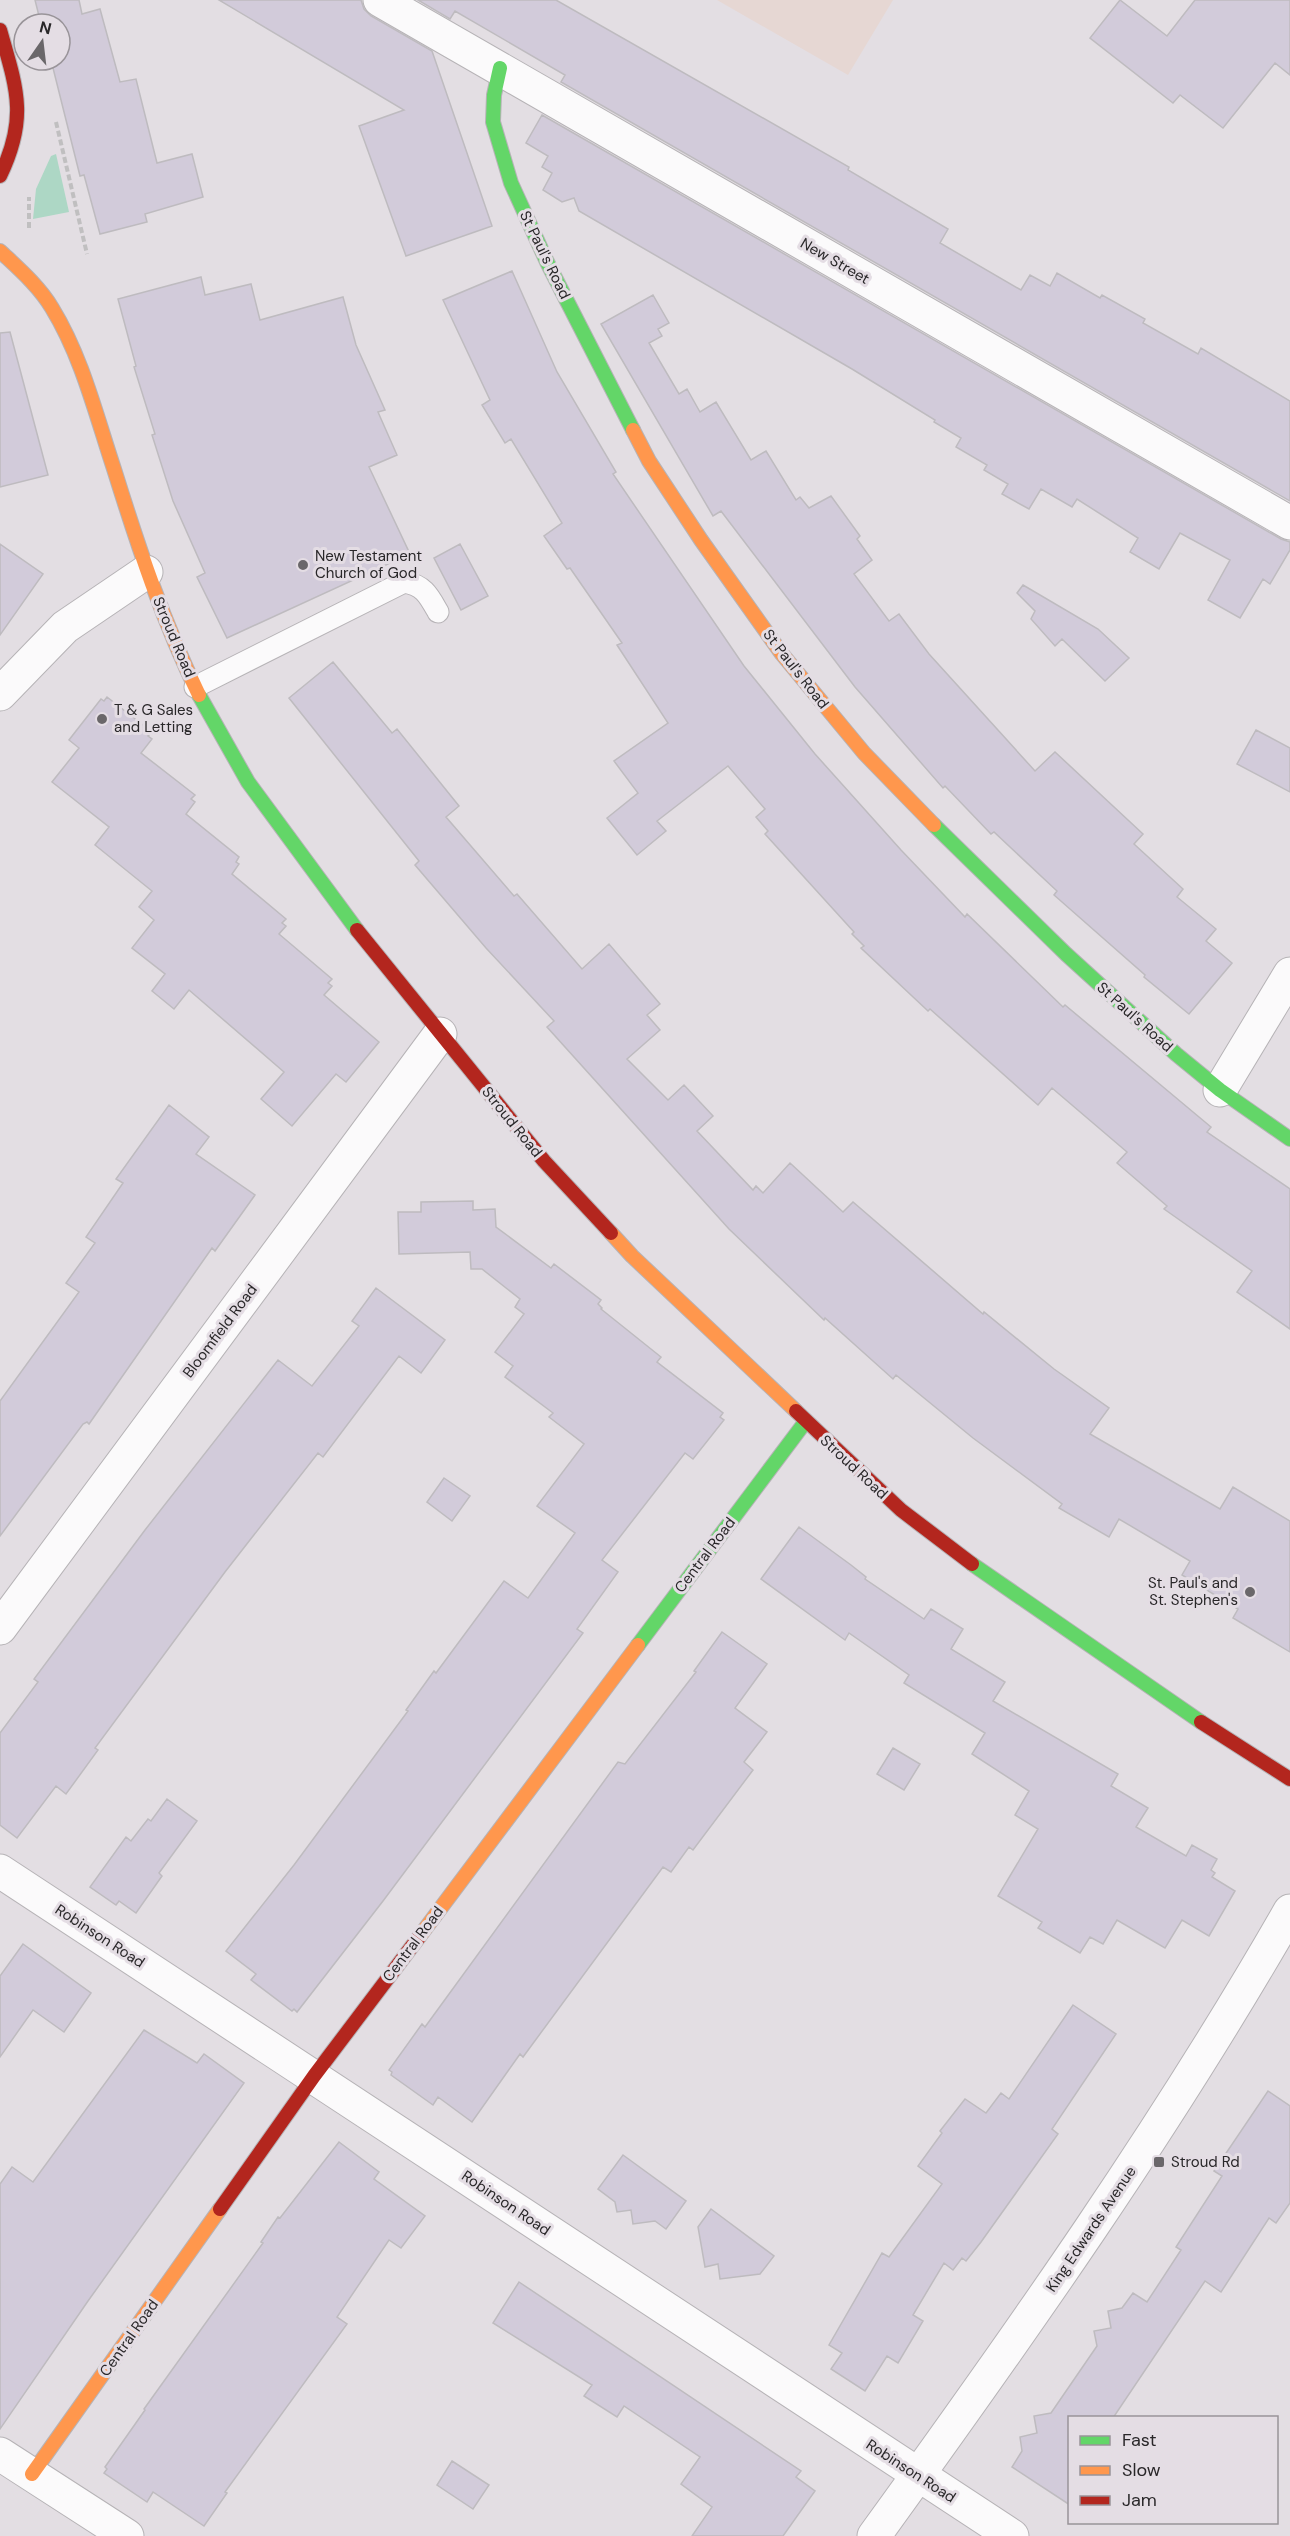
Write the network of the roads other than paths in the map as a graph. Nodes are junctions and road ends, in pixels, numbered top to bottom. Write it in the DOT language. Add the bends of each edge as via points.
graph roads {
  1 [pos="380,0"];
  2 [pos="0,30"];
  3 [pos="500,68"];
  4 [pos="6,76"];
  5 [pos="0,176"];
  6 [pos="0,251"];
  7 [pos="1290,523"];
  8 [pos="146,572"];
  9 [pos="438,612"];
  10 [pos="195,687"];
  11 [pos="0,694"];
  12 [pos="1290,974"];
  13 [pos="440,1034"];
  14 [pos="1221,1090"];
  15 [pos="1290,1139"];
  16 [pos="806,1421"];
  17 [pos="0,1628"];
  18 [pos="1290,1779"];
  19 [pos="0,1871"];
  20 [pos="1290,1911"];
  21 [pos="314,2076"];
  22 [pos="0,2454"];
  23 [pos="32,2474"];
  24 [pos="918,2476"];
  25 [pos="127,2536"];
  26 [pos="874,2536"];
  27 [pos="1012,2536"];
  1 -- 3 [label="street, New Street"];
  2 -- 4 [label="street"];
  3 -- 7 [label="street, New Street"];
  3 -- 14 [label="street, St Paul's Road" via="493,122 511,183 547,262 650,461 721,569 782,654 864,753 966,859 1066,954"];
  4 -- 5 [label="street" via="20,105 20,119 15,145"];
  6 -- 8 [label="street, Stroud Road" via="51,306 69,339"];
  8 -- 10 [label="street, Stroud Road"];
  8 -- 11 [label="street" via="65,627"];
  9 -- 10 [label="lane" via="426,590 404,582"];
  10 -- 13 [label="street, Stroud Road" via="254,790 350,922"];
  12 -- 14 [label="street"];
  13 -- 16 [label="street, Stroud Road" via="544,1161 633,1256"];
  13 -- 17 [label="street, Bloomfield Road"];
  14 -- 15 [label="street, St Paul's Road"];
  16 -- 18 [label="street, Stroud Road" via="901,1510 1001,1586"];
  16 -- 21 [label="street, Central Road"];
  19 -- 21 [label="street, Robinson Road"];
  20 -- 24 [label="street, King Edwards Avenue" via="1171,2109 1046,2296"];
  21 -- 23 [label="street, Central Road"];
  21 -- 24 [label="street, Robinson Road"];
  22 -- 23 [label="street"];
  23 -- 25 [label="street"];
  24 -- 26 [label="street, King Edwards Avenue"];
  24 -- 27 [label="street, Robinson Road"];
}
